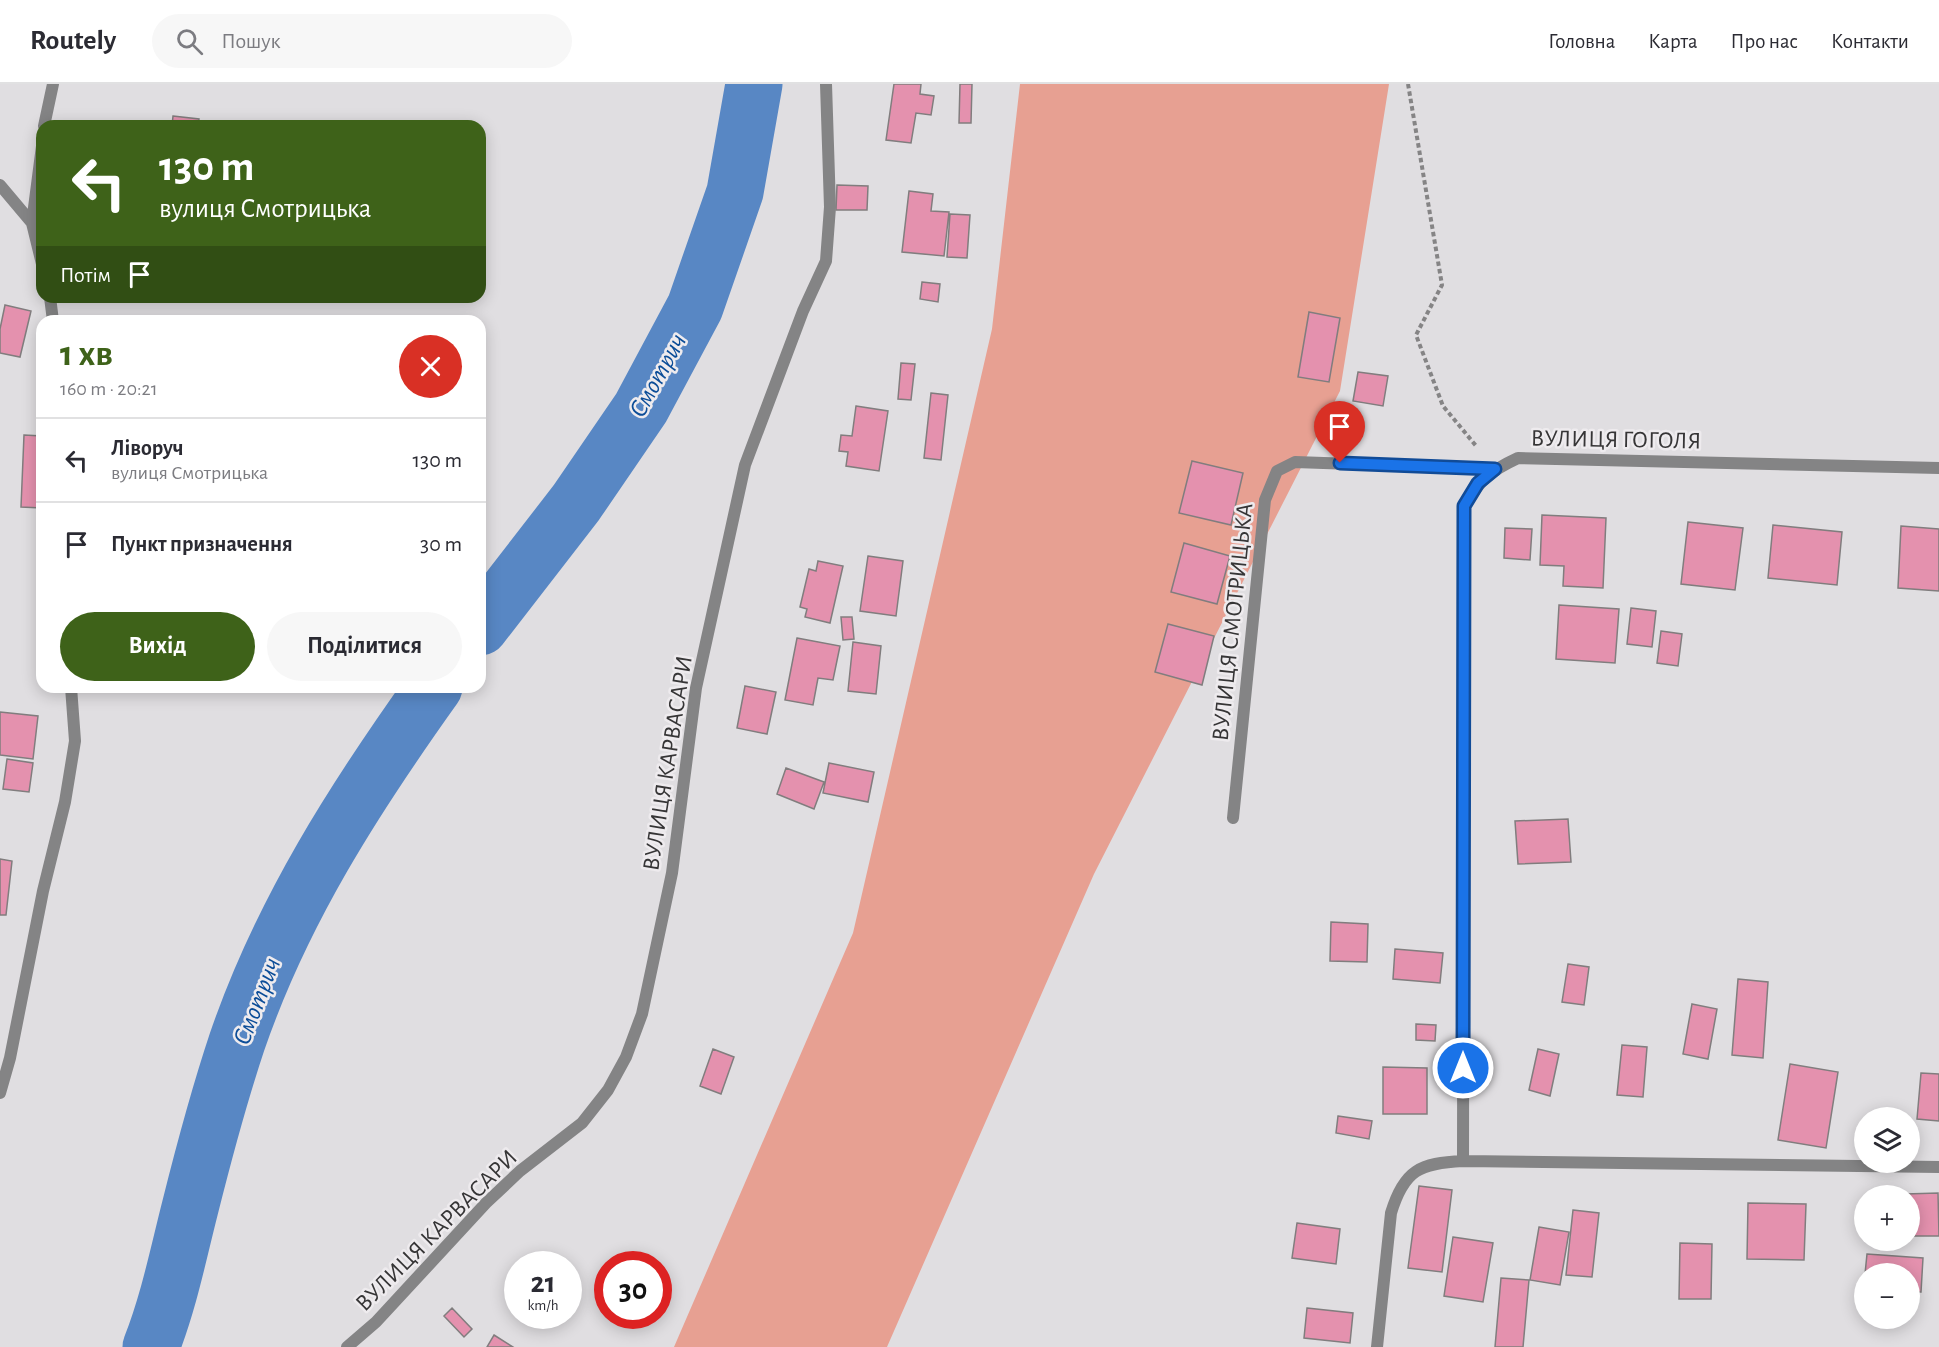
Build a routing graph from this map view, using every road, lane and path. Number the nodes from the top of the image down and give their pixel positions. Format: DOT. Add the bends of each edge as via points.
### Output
graph roads {
  1 [pos="53,84"];
  2 [pos="826,84"];
  3 [pos="1408,84"];
  4 [pos="46,120"];
  5 [pos="0,185"];
  6 [pos="36,192"];
  7 [pos="32,223"];
  8 [pos="36,239"];
  9 [pos="1939,468"];
  10 [pos="1495,469"];
  11 [pos="71,693"];
  12 [pos="1233,818"];
  13 [pos="0,1093"];
  14 [pos="1463,1161"];
  15 [pos="1939,1167"];
  16 [pos="347,1347"];
  17 [pos="1377,1347"];
  1 -- 4 [label="street"];
  2 -- 16 [label="street, ВУЛИЦЯ КАРВАСАРИ" via="830,207 826,261 745,465 696,688 672,873 658,944 642,1014 626,1057 608,1090 582,1123 486,1203 376,1322"];
  3 -- 10 [label="path" via="1442,285 1416,335 1443,406"];
  5 -- 7 [label="street"];
  6 -- 7 [label="street"];
  7 -- 8 [label="street"];
  9 -- 10 [label="street, ВУЛИЦЯ ГОГОЛЯ" via="1518,458"];
  10 -- 12 [label="street, ВУЛИЦЯ СМОТРИЦЬКА" via="1295,462 1277,471 1264,500"];
  10 -- 14 [label="street, ВУЛИЦЯ ГОГОЛЯ" via="1478,483 1464,506"];
  11 -- 13 [label="street" via="75,741"];
  14 -- 15 [label="street"];
  14 -- 17 [label="street" via="1430,1164 1417,1170 1397,1194 1391,1213"];
}
